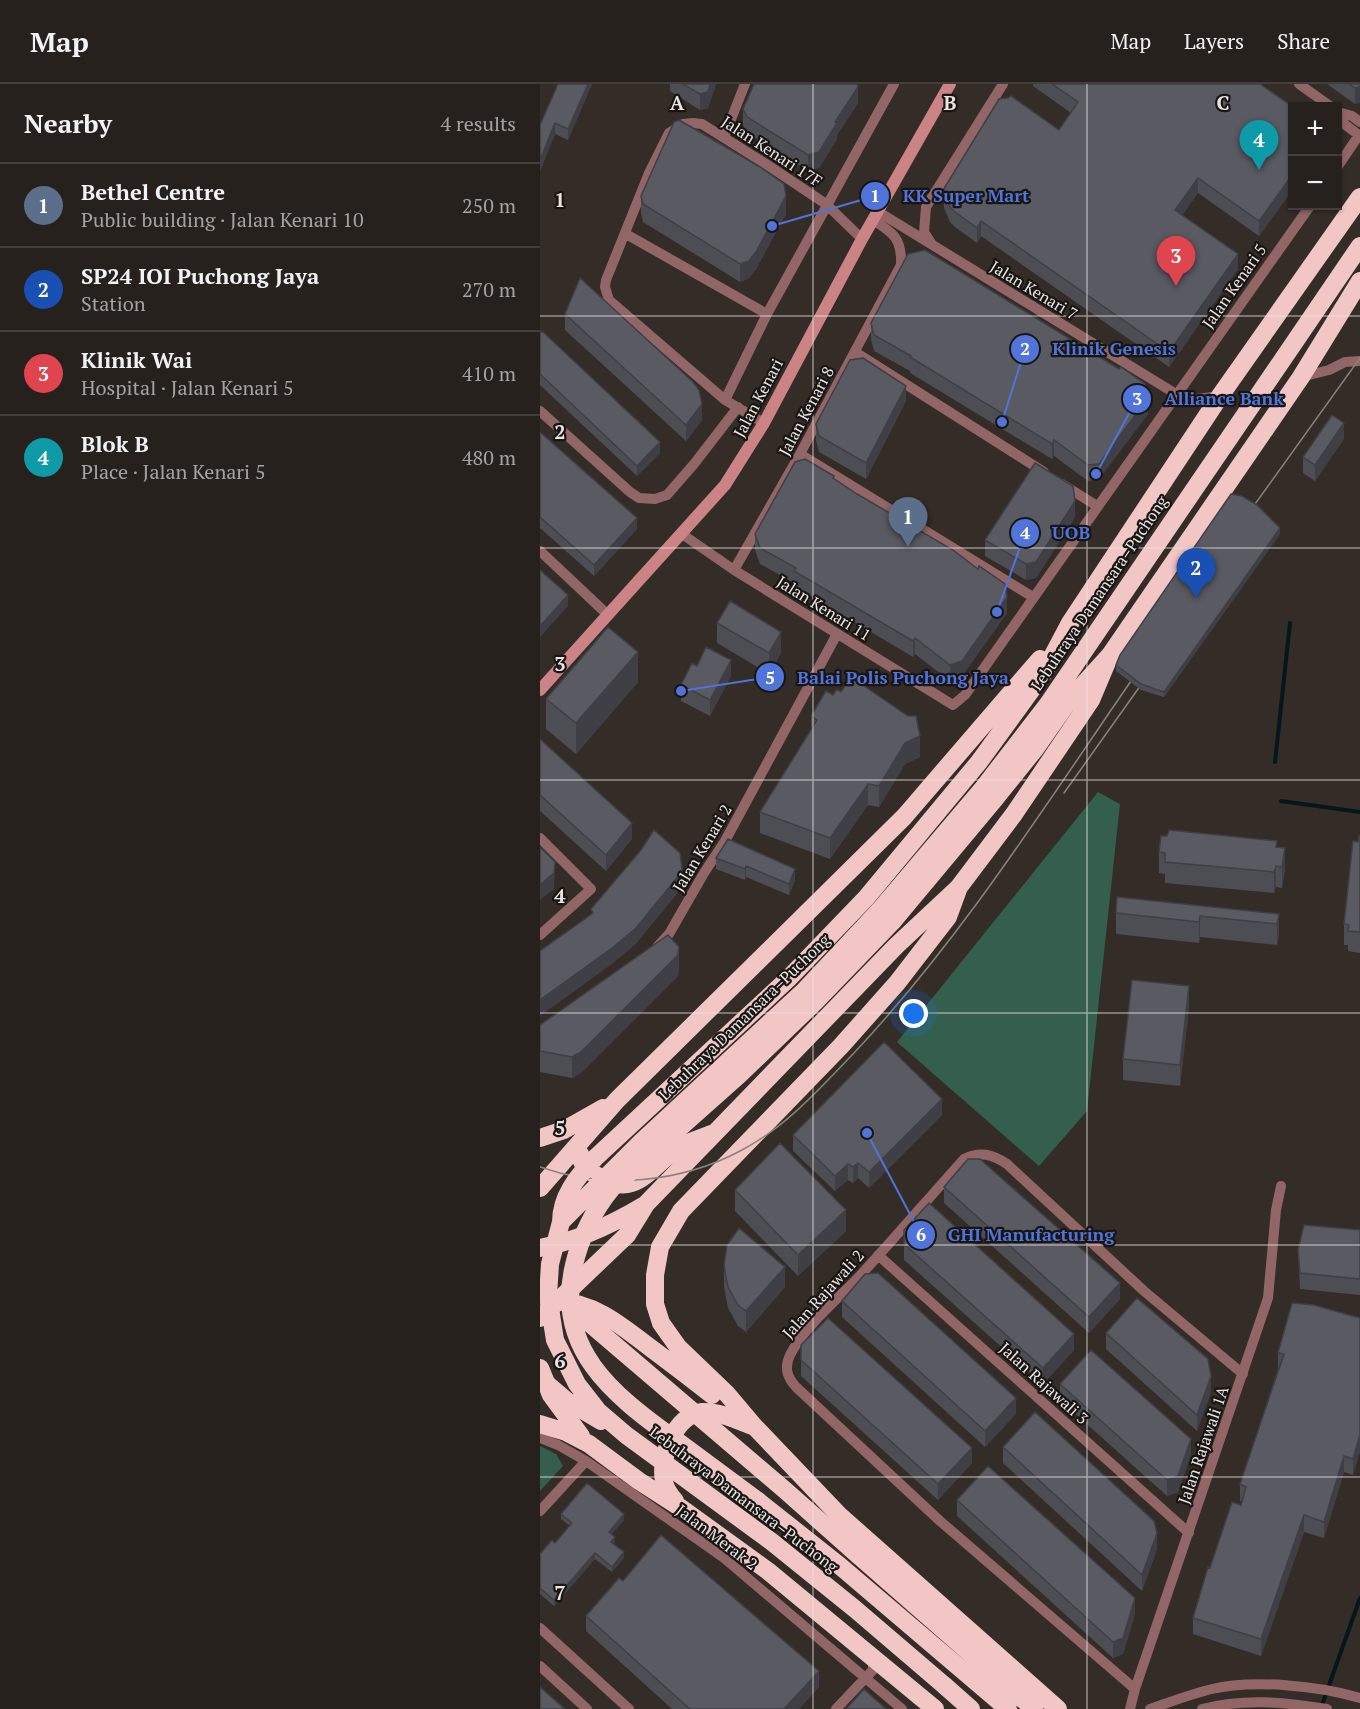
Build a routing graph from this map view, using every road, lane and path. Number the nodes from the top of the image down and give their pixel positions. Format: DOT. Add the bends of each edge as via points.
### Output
graph roads {
  1 [pos="746,84"];
  2 [pos="950,84"];
  3 [pos="1003,84"];
  4 [pos="1299,84"];
  5 [pos="891,85"];
  6 [pos="1325,102"];
  7 [pos="1342,112"];
  8 [pos="1360,122"];
  9 [pos="1342,123"];
  10 [pos="1360,136"];
  11 [pos="723,137"];
  12 [pos="1342,161"];
  13 [pos="1360,196"];
  14 [pos="826,204"];
  15 [pos="1307,210"];
  16 [pos="875,215"];
  17 [pos="626,234"];
  18 [pos="862,239"];
  19 [pos="933,246"];
  20 [pos="1360,246"];
  21 [pos="929,257"];
  22 [pos="913,259"];
  23 [pos="954,259"];
  24 [pos="901,265"];
  25 [pos="1360,282"];
  26 [pos="767,314"];
  27 [pos="855,352"];
  28 [pos="1360,361"];
  29 [pos="1301,377"];
  30 [pos="1176,394"];
  31 [pos="1220,396"];
  32 [pos="725,400"];
  33 [pos="738,407"];
  34 [pos="540,411"];
  35 [pos="764,423"];
  36 [pos="800,454"];
  37 [pos="1097,506"];
  38 [pos="682,534"];
  39 [pos="540,551"];
  40 [pos="734,570"];
  41 [pos="1033,597"];
  42 [pos="608,615"];
  43 [pos="1104,619"];
  44 [pos="1070,623"];
  45 [pos="837,634"];
  46 [pos="1110,656"];
  47 [pos="540,690"];
  48 [pos="952,705"];
  49 [pos="979,762"];
  50 [pos="540,838"];
  51 [pos="959,887"];
  52 [pos="886,916"];
  53 [pos="540,935"];
  54 [pos="649,955"];
  55 [pos="616,1100"];
  56 [pos="718,1131"];
  57 [pos="540,1138"];
  58 [pos="581,1140"];
  59 [pos="1281,1186"];
  60 [pos="541,1188"];
  61 [pos="646,1204"];
  62 [pos="561,1222"];
  63 [pos="540,1248"];
  64 [pos="878,1255"];
  65 [pos="540,1282"];
  66 [pos="549,1300"];
  67 [pos="540,1318"];
  68 [pos="540,1368"];
  69 [pos="1243,1374"];
  70 [pos="540,1378"];
  71 [pos="540,1424"];
  72 [pos="754,1426"];
  73 [pos="626,1435"];
  74 [pos="540,1438"];
  75 [pos="588,1452"];
  76 [pos="681,1508"];
  77 [pos="540,1511"];
  78 [pos="1189,1533"];
  79 [pos="540,1628"];
  80 [pos="869,1655"];
  81 [pos="540,1666"];
  82 [pos="865,1677"];
  83 [pos="1135,1689"];
  84 [pos="1360,1698"];
  85 [pos="587,1709"];
  86 [pos="629,1709"];
  87 [pos="836,1709"];
  88 [pos="902,1709"];
  89 [pos="935,1709"];
  90 [pos="971,1709"];
  91 [pos="1008,1709"];
  92 [pos="1034,1709"];
  93 [pos="1058,1709"];
  94 [pos="1130,1709"];
  95 [pos="1150,1709"];
  96 [pos="1202,1709"];
  97 [pos="1327,1709"];
  1 -- 11 [label="street"];
  2 -- 16 [label="street, Jalan Kenari"];
  3 -- 19 [label="street" via="926,207 924,232"];
  4 -- 6 [label="street"];
  5 -- 14 [label="street"];
  7 -- 8 [label="street"];
  9 -- 10 [label="street"];
  10 -- 12 [label="street"];
  11 -- 14 [label="street, Jalan Kenari 17F"];
  11 -- 17 [label="street, Jalan Kenari 17F" via="693,123 669,133"];
  13 -- 31 [label="highway"];
  14 -- 18 [label="street, Jalan Kenari 17F"];
  14 -- 26 [label="street"];
  15 -- 30 [label="street, Jalan Kenari 5"];
  16 -- 18 [label="street, Jalan Kenari"];
  16 -- 19 [label="street, Jalan Kenari 7"];
  16 -- 24 [label="street" via="900,245"];
  17 -- 26 [label="street"];
  17 -- 32 [label="street, Jalan Kenari 17F" via="606,280 609,300"];
  18 -- 35 [label="street, Jalan Kenari"];
  19 -- 23 [label="street, Jalan Kenari 7"];
  20 -- 43 [label="highway, Lebuhraya Damansara–Puchong"];
  21 -- 23 [label="street"];
  22 -- 24 [label="street"];
  23 -- 30 [label="street, Jalan Kenari 7"];
  24 -- 27 [label="street, Jalan Kenari 8"];
  25 -- 29 [label="highway, Lebuhraya Damansara–Puchong"];
  26 -- 32 [label="street"];
  27 -- 36 [label="street, Jalan Kenari 8"];
  27 -- 37 [label="street"];
  28 -- 29 [label="street" via="1344,362"];
  29 -- 46 [label="highway, Lebuhraya Damansara–Puchong"];
  30 -- 31 [label="street" via="1189,400"];
  30 -- 37 [label="street, Jalan Kenari 5"];
  31 -- 44 [label="highway"];
  32 -- 33 [label="street, Jalan Kenari 17F"];
  33 -- 34 [label="street" via="667,495 655,499 639,498 630,492"];
  33 -- 35 [label="street, Jalan Kenari 17F"];
  35 -- 38 [label="street, Jalan Kenari" via="725,485"];
  36 -- 40 [label="street, Jalan Kenari 8"];
  36 -- 41 [label="street"];
  37 -- 41 [label="street, Jalan Kenari 5"];
  38 -- 40 [label="street, Jalan Kenari 11"];
  38 -- 42 [label="street, Jalan Kenari"];
  39 -- 42 [label="street"];
  40 -- 45 [label="street, Jalan Kenari 11"];
  41 -- 48 [label="street, Jalan Kenari 5" via="965,695"];
  42 -- 47 [label="street, Jalan Kenari"];
  43 -- 49 [label="highway" via="1008,736"];
  43 -- 52 [label="highway, Lebuhraya Damansara–Puchong" via="1034,722"];
  44 -- 49 [label="highway" via="1043,674"];
  44 -- 55 [label="highway" via="904,817"];
  45 -- 48 [label="street, Jalan Kenari 11"];
  45 -- 54 [label="street, Jalan Kenari 2" via="725,841 669,934"];
  46 -- 51 [label="highway" via="1091,700"];
  46 -- 52 [label="highway, Lebuhraya Damansara–Puchong" via="1070,699 994,800"];
  49 -- 62 [label="highway, bridge" via="866,898 789,980 583,1171 567,1194"];
  50 -- 53 [label="street" via="591,889"];
  51 -- 56 [label="highway" via="896,946"];
  51 -- 72 [label="highway" via="948,917 897,983 681,1211 660,1247 655,1304 661,1323 678,1347"];
  52 -- 62 [label="highway, Lebuhraya Damansara–Puchong, bridge" via="641,1142"];
  52 -- 91 [label="highway, Lebuhraya Damansara–Puchong, bridge" via="814,1003 601,1201 583,1231 573,1266 570,1311 584,1353 611,1388 643,1417 849,1573"];
  55 -- 57 [label="highway" via="564,1130"];
  55 -- 58 [label="highway"];
  56 -- 58 [label="highway" via="678,1148 642,1179 621,1185 602,1179 584,1165 579,1151"];
  56 -- 61 [label="highway"];
  58 -- 60 [label="highway"];
  59 -- 69 [label="street, Jalan Rajawali 1A" via="1268,1298"];
  61 -- 63 [label="highway" via="583,1237"];
  61 -- 66 [label="highway" via="627,1235"];
  62 -- 73 [label="highway, Lebuhraya Damansara–Puchong, bridge" via="552,1248 549,1275 555,1340 577,1384 598,1411"];
  64 -- 69 [label="street, Jalan Rajawali 2" via="964,1159 974,1154 996,1157"];
  64 -- 78 [label="street, Jalan Rajawali 3"];
  64 -- 83 [label="street, Jalan Rajawali 2" via="797,1343 787,1364 788,1378 940,1521"];
  65 -- 92 [label="highway, bridge"];
  66 -- 67 [label="highway"];
  66 -- 72 [label="highway" via="572,1302 609,1317"];
  68 -- 75 [label="highway" via="555,1403"];
  69 -- 78 [label="street, Jalan Rajawali 1A"];
  70 -- 73 [label="highway, bridge" via="567,1401"];
  71 -- 75 [label="highway" via="566,1431"];
  72 -- 76 [label="highway" via="701,1412 682,1424 669,1444 663,1465 664,1483"];
  72 -- 93 [label="highway" via="840,1515"];
  73 -- 90 [label="highway, Lebuhraya Damansara–Puchong, bridge" via="772,1542"];
  74 -- 75 [label="street, Jalan Merak 2"];
  75 -- 76 [label="highway"];
  75 -- 77 [label="street"];
  75 -- 82 [label="street, Jalan Merak 2" via="676,1525 724,1558"];
  76 -- 80 [label="highway" via="768,1571"];
  78 -- 83 [label="street, Jalan Rajawali 1A"];
  79 -- 86 [label="street"];
  80 -- 82 [label="street" via="873,1670"];
  80 -- 89 [label="highway"];
  81 -- 85 [label="street"];
  82 -- 87 [label="street"];
  82 -- 88 [label="street, Jalan Merak 2"];
  83 -- 94 [label="street, Jalan Rajawali 1A"];
  84 -- 95 [label="street" via="1307,1688 1252,1685 1214,1688"];
  96 -- 97 [label="street" via="1275,1701"];
}
